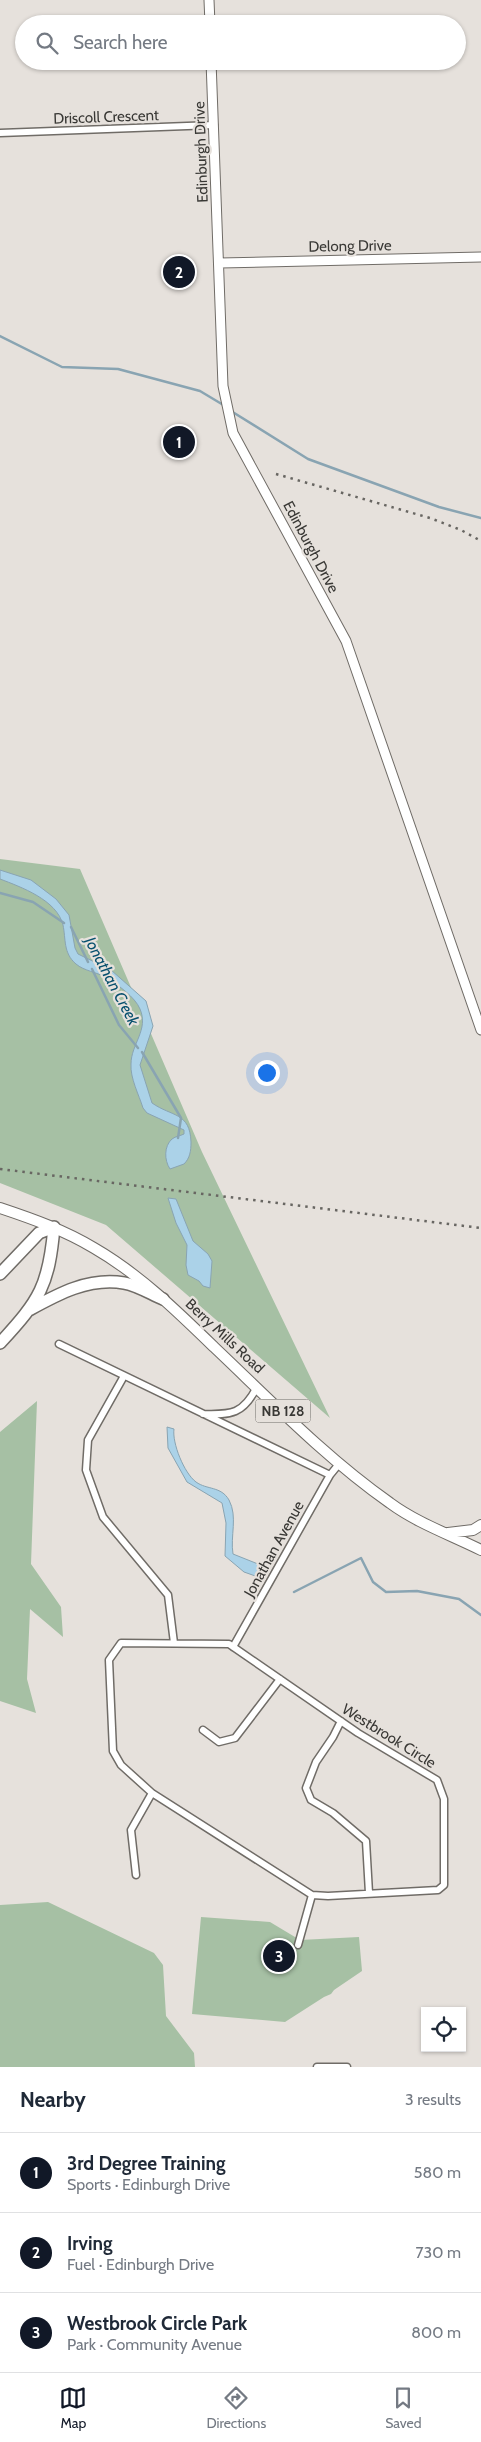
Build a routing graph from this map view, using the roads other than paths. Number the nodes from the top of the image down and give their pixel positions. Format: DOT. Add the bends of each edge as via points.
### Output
graph roads {
  1 [pos="209,0"];
  2 [pos="210,15"];
  3 [pos="211,70"];
  4 [pos="214,124"];
  5 [pos="0,133"];
  6 [pos="481,257"];
  7 [pos="220,263"];
  8 [pos="481,1030"];
  9 [pos="0,1208"];
  10 [pos="54,1227"];
  11 [pos="0,1274"];
  12 [pos="163,1299"];
  13 [pos="28,1311"];
  14 [pos="0,1342"];
  15 [pos="59,1344"];
  16 [pos="124,1376"];
  17 [pos="257,1387"];
  18 [pos="202,1414"];
  19 [pos="339,1464"];
  20 [pos="330,1475"];
  21 [pos="481,1525"];
  22 [pos="444,1532"];
  23 [pos="481,1550"];
  24 [pos="174,1643"];
  25 [pos="233,1647"];
  26 [pos="280,1679"];
  27 [pos="341,1721"];
  28 [pos="203,1730"];
  29 [pos="152,1793"];
  30 [pos="136,1875"];
  31 [pos="369,1892"];
  32 [pos="312,1895"];
  33 [pos="298,1945"];
  34 [pos="317,2067"];
  35 [pos="347,2067"];
  1 -- 2 [label="street"];
  3 -- 4 [label="street, Edinburgh Drive"];
  4 -- 5 [label="street, Driscoll Crescent"];
  4 -- 7 [label="street, Edinburgh Drive"];
  6 -- 7 [label="street, Delong Drive"];
  7 -- 8 [label="street, Edinburgh Drive" via="224,386 233,433 346,641"];
  9 -- 10 [label="main road, Berry Mills Road / NB 128"];
  10 -- 11 [label="highway" via="39,1232"];
  10 -- 12 [label="main road, Berry Mills Road / NB 128" via="95,1248"];
  10 -- 13 [label="highway" via="48,1275"];
  12 -- 13 [label="highway" via="125,1283 101,1283 74,1287"];
  12 -- 17 [label="main road, Berry Mills Road / NB 128"];
  13 -- 14 [label="highway"];
  15 -- 16 [label="street"];
  16 -- 18 [label="street"];
  16 -- 24 [label="street" via="88,1440 86,1470 103,1517 168,1595"];
  17 -- 18 [label="street" via="248,1404 236,1412"];
  17 -- 19 [label="main road, Berry Mills Road / NB 128"];
  18 -- 20 [label="street"];
  19 -- 20 [label="street, Jonathan Avenue"];
  19 -- 22 [label="main road, Berry Mills Road / NB 128" via="390,1503"];
  20 -- 25 [label="street, Jonathan Avenue"];
  21 -- 22 [label="main road" via="456,1533"];
  22 -- 23 [label="main road, NB 128"];
  24 -- 25 [label="street, Westbrook Circle" via="229,1644"];
  24 -- 29 [label="street, Westbrook Circle" via="121,1643 109,1660 113,1751 121,1765"];
  25 -- 26 [label="street, Westbrook Circle"];
  26 -- 27 [label="street, Westbrook Circle"];
  26 -- 28 [label="street" via="235,1738 219,1742"];
  27 -- 31 [label="street" via="316,1762 306,1788 311,1800 333,1812 366,1841"];
  27 -- 31 [label="street, Westbrook Circle" via="437,1780 444,1799 444,1885 438,1890"];
  29 -- 30 [label="street" via="131,1830"];
  29 -- 32 [label="street, Westbrook Circle"];
  31 -- 32 [label="street, Westbrook Circle"];
  32 -- 33 [label="street"];
  34 -- 35 [label="street"];
}
